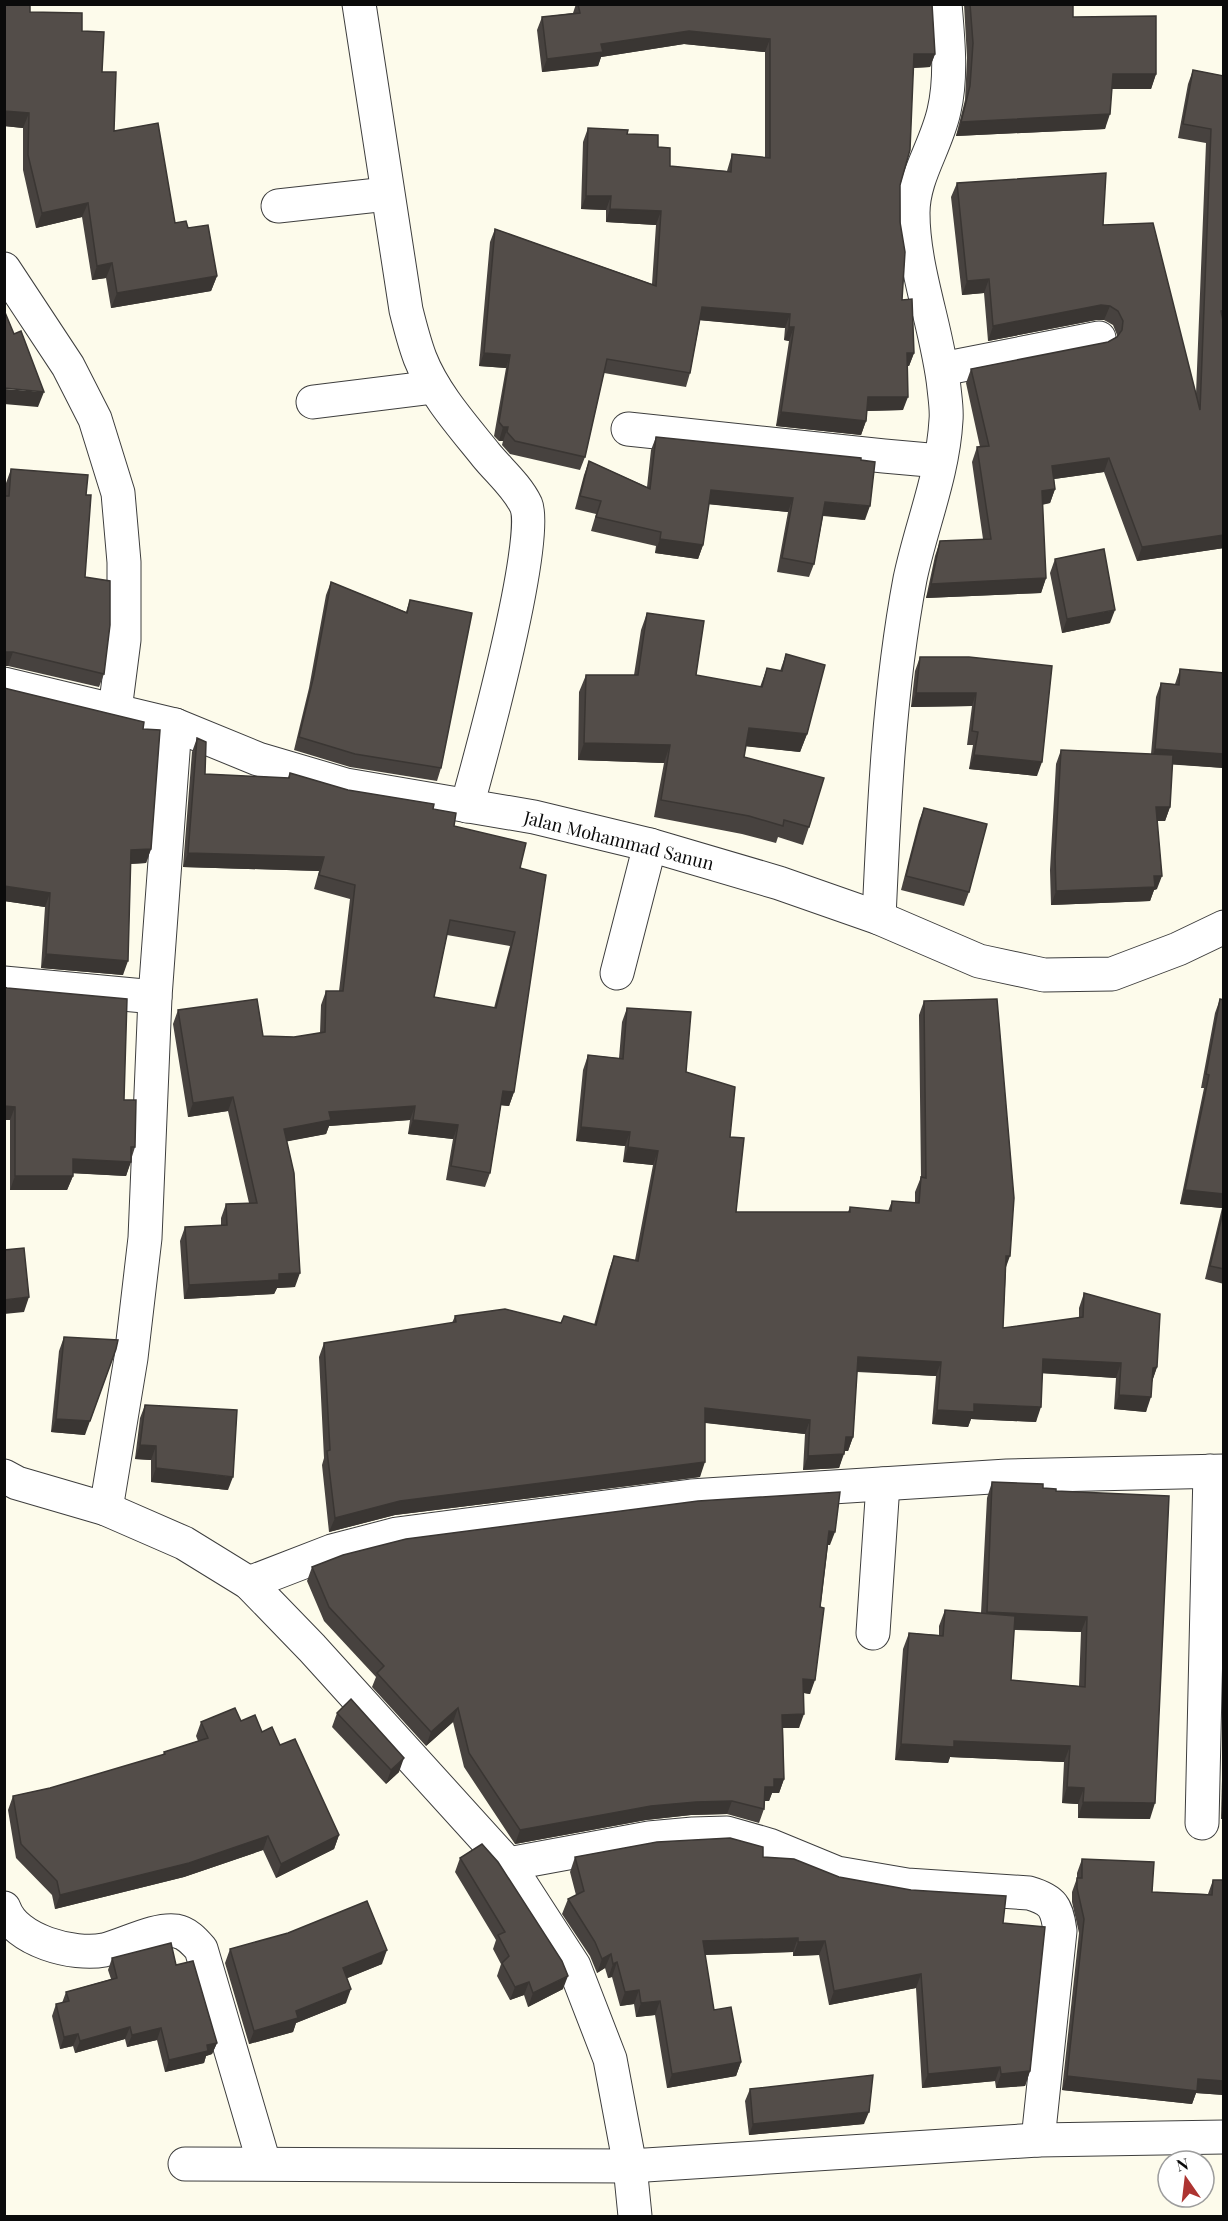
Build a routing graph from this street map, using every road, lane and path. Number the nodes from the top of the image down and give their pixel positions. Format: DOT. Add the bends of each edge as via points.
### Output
graph roads {
  1 [pos="359,4"];
  2 [pos="945,4"];
  3 [pos="387,194"];
  4 [pos="278,206"];
  5 [pos="4,269"];
  6 [pos="1099,338"];
  7 [pos="942,369"];
  8 [pos="434,387"];
  9 [pos="313,402"];
  10 [pos="628,429"];
  11 [pos="940,460"];
  12 [pos="4,684"];
  13 [pos="115,710"];
  14 [pos="175,725"];
  15 [pos="467,806"];
  16 [pos="650,845"];
  17 [pos="879,918"];
  18 [pos="1224,927"];
  19 [pos="617,973"];
  20 [pos="4,983"];
  21 [pos="155,997"];
  22 [pos="1217,1471"];
  23 [pos="4,1476"];
  24 [pos="883,1484"];
  25 [pos="106,1509"];
  26 [pos="249,1582"];
  27 [pos="873,1633"];
  28 [pos="1202,1823"];
  29 [pos="508,1864"];
  30 [pos="4,1908"];
  31 [pos="1224,2137"];
  32 [pos="1038,2140"];
  33 [pos="264,2163"];
  34 [pos="185,2164"];
  35 [pos="630,2166"];
  36 [pos="636,2217"];
  1 -- 3 [label="street"];
  2 -- 7 [label="street" via="948,87 936,138 917,183 913,213 916,248"];
  3 -- 4 [label="street"];
  3 -- 8 [label="street" via="406,310 420,359"];
  5 -- 13 [label="street" via="68,366 95,419 118,493 124,562 124,640"];
  6 -- 7 [label="street"];
  7 -- 11 [label="street" via="947,419"];
  8 -- 9 [label="street"];
  8 -- 15 [label="street" via="516,490 529,521 514,613"];
  10 -- 11 [label="street"];
  11 -- 17 [label="street" via="910,578 894,675"];
  12 -- 13 [label="street, Jalan Mohammad Sanun"];
  13 -- 14 [label="street, Jalan Mohammad Sanun"];
  14 -- 15 [label="street, Jalan Mohammad Sanun" via="258,759 346,785"];
  14 -- 21 [label="street"];
  15 -- 16 [label="street, Jalan Mohammad Sanun" via="534,816"];
  16 -- 17 [label="street, Jalan Mohammad Sanun"];
  16 -- 19 [label="street"];
  17 -- 18 [label="street, Jalan Mohammad Sanun" via="979,961 1044,975 1112,974 1178,950"];
  20 -- 21 [label="street"];
  21 -- 25 [label="street" via="145,1238 131,1358"];
  22 -- 24 [label="street" via="1006,1476"];
  22 -- 28 [label="street"];
  23 -- 25 [label="street"];
  24 -- 26 [label="street" via="691,1496 397,1534 332,1551"];
  24 -- 27 [label="street"];
  25 -- 26 [label="street" via="184,1543"];
  26 -- 29 [label="street"];
  29 -- 32 [label="street" via="649,1838 727,1833 769,1845 837,1874 907,1885 1042,1897 1052,1903 1060,1931"];
  29 -- 35 [label="street" via="574,1966 610,2059"];
  30 -- 33 [label="street" via="7,1916 30,1937 62,1948 102,1950 175,1931 191,1937 201,1949"];
  31 -- 32 [label="street"];
  32 -- 35 [label="street"];
  33 -- 34 [label="street"];
  33 -- 35 [label="street"];
  35 -- 36 [label="street"];
}
